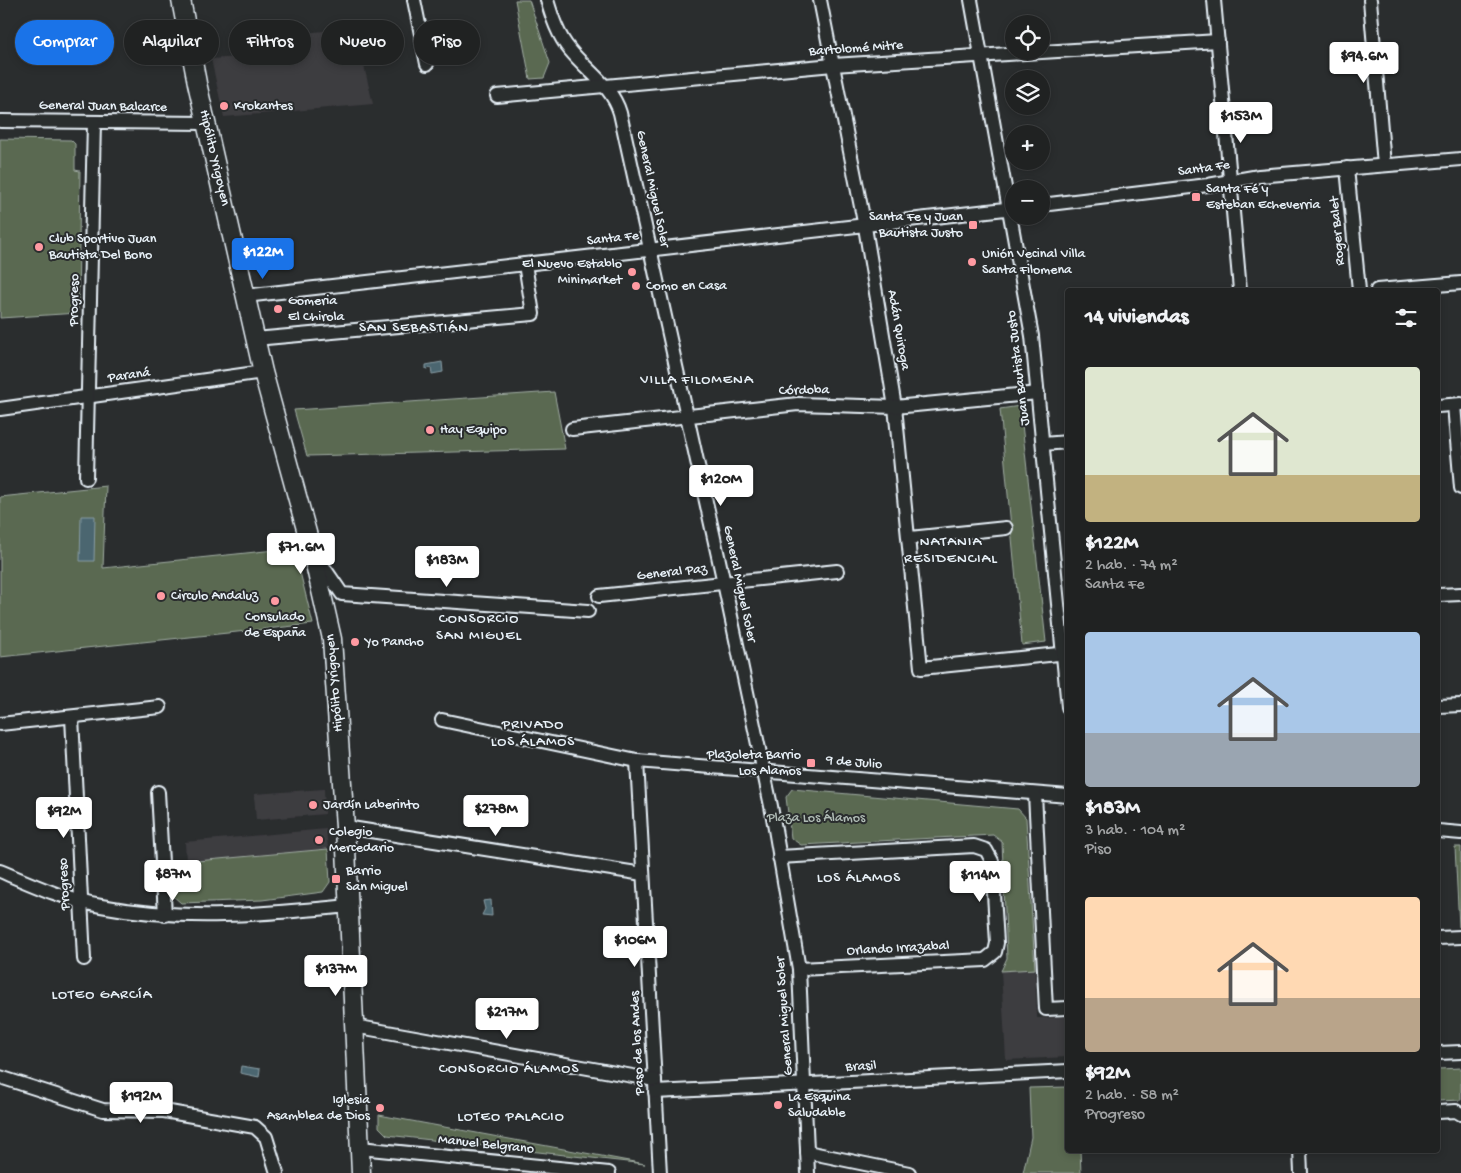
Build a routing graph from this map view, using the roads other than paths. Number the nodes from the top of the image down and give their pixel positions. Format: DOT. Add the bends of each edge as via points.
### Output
graph roads {
  1 [pos="181,0"];
  2 [pos="414,0"];
  3 [pos="547,0"];
  4 [pos="820,0"];
  5 [pos="971,0"];
  6 [pos="1214,0"];
  7 [pos="1370,0"];
  8 [pos="418,20"];
  9 [pos="1218,41"];
  10 [pos="981,56"];
  11 [pos="833,65"];
  12 [pos="605,86"];
  13 [pos="497,96"];
  14 [pos="0,121"];
  15 [pos="94,122"];
  16 [pos="206,123"];
  17 [pos="1461,159"];
  18 [pos="1384,166"];
  19 [pos="1347,168"];
  20 [pos="1005,180"];
  21 [pos="1230,181"];
  22 [pos="1050,204"];
  23 [pos="1005,210"];
  24 [pos="1014,225"];
  25 [pos="865,227"];
  26 [pos="650,250"];
  27 [pos="525,264"];
  28 [pos="1461,283"];
  29 [pos="1240,288"];
  30 [pos="1359,288"];
  31 [pos="1401,288"];
  32 [pos="245,296"];
  33 [pos="255,339"];
  34 [pos="263,372"];
  35 [pos="1038,393"];
  36 [pos="88,397"];
  37 [pos="1458,405"];
  38 [pos="1440,406"];
  39 [pos="896,407"];
  40 [pos="0,409"];
  41 [pos="687,416"];
  42 [pos="572,429"];
  43 [pos="1065,442"];
  44 [pos="1043,444"];
  45 [pos="86,478"];
  46 [pos="1461,488"];
  47 [pos="1006,528"];
  48 [pos="910,538"];
  49 [pos="312,552"];
  50 [pos="837,571"];
  51 [pos="724,583"];
  52 [pos="1440,594"];
  53 [pos="1461,594"];
  54 [pos="600,596"];
  55 [pos="588,611"];
  56 [pos="1065,654"];
  57 [pos="1461,705"];
  58 [pos="1440,706"];
  59 [pos="160,707"];
  60 [pos="72,716"];
  61 [pos="442,720"];
  62 [pos="0,724"];
  63 [pos="637,761"];
  64 [pos="764,770"];
  65 [pos="158,792"];
  66 [pos="1036,794"];
  67 [pos="1065,796"];
  68 [pos="345,827"];
  69 [pos="1440,831"];
  70 [pos="1461,833"];
  71 [pos="780,857"];
  72 [pos="0,871"];
  73 [pos="643,874"];
  74 [pos="81,902"];
  75 [pos="348,906"];
  76 [pos="165,916"];
  77 [pos="1461,937"];
  78 [pos="1440,938"];
  79 [pos="84,959"];
  80 [pos="799,969"];
  81 [pos="1065,1008"];
  82 [pos="354,1026"];
  83 [pos="1461,1052"];
  84 [pos="1440,1053"];
  85 [pos="1065,1072"];
  86 [pos="0,1077"];
  87 [pos="804,1085"];
  88 [pos="655,1086"];
  89 [pos="1440,1112"];
  90 [pos="1461,1114"];
  91 [pos="360,1148"];
  92 [pos="808,1152"];
  93 [pos="1300,1153"];
  94 [pos="277,1173"];
  95 [pos="361,1173"];
  96 [pos="609,1173"];
  97 [pos="660,1173"];
  98 [pos="808,1173"];
  99 [pos="909,1173"];
  100 [pos="1301,1173"];
  1 -- 16 [label="main road, Hipólito Yrigoyen"];
  2 -- 8 [label="street"];
  3 -- 12 [label="street, General Miguel Soler" via="568,48"];
  4 -- 11 [label="street, Adán Quiroga"];
  5 -- 10 [label="street, Juan Bautista Justo"];
  6 -- 9 [label="street"];
  7 -- 18 [label="street"];
  9 -- 10 [label="street, Bartolomé Mitre"];
  9 -- 21 [label="street"];
  10 -- 11 [label="street, Bartolomé Mitre"];
  10 -- 20 [label="street, Juan Bautista Justo"];
  11 -- 12 [label="street, Bartolomé Mitre"];
  11 -- 25 [label="street, Adán Quiroga"];
  12 -- 13 [label="street, Bartolomé Mitre"];
  12 -- 26 [label="street, General Miguel Soler" via="614,96 620,113"];
  14 -- 15 [label="street, General Juan Balcarce"];
  15 -- 16 [label="street, General Juan Balcarce"];
  15 -- 36 [label="street, Progreso"];
  16 -- 32 [label="main road, Hipólito Yrigoyen"];
  17 -- 18 [label="street, Santa Fe"];
  18 -- 19 [label="street, Santa Fe"];
  19 -- 21 [label="street, Santa Fe"];
  19 -- 30 [label="street, Roger Balet"];
  21 -- 22 [label="street, Santa Fe"];
  21 -- 29 [label="street"];
  23 -- 25 [label="street, Santa Fe"];
  24 -- 35 [label="street, Juan Bautista Justo"];
  25 -- 26 [label="street, Santa Fe"];
  25 -- 39 [label="street, Adán Quiroga"];
  26 -- 27 [label="street, Santa Fe"];
  26 -- 41 [label="street, General Miguel Soler"];
  27 -- 32 [label="street, Santa Fe"];
  27 -- 33 [label="street" via="533,314"];
  28 -- 31 [label="street"];
  32 -- 33 [label="main road, Hipólito Yrigoyen"];
  33 -- 34 [label="main road, Hipólito Yrigoyen"];
  34 -- 36 [label="street, Paraná"];
  34 -- 49 [label="main road, Hipólito Yrigoyen"];
  35 -- 39 [label="street, Córdoba"];
  35 -- 44 [label="street, Juan Bautista Justo"];
  36 -- 40 [label="street, Paraná"];
  36 -- 45 [label="street, Progreso"];
  37 -- 38 [label="street"];
  37 -- 46 [label="street"];
  39 -- 41 [label="street, Córdoba" via="798,404"];
  39 -- 48 [label="street, Adán Quiroga"];
  41 -- 42 [label="street, Córdoba"];
  41 -- 51 [label="street, General Miguel Soler"];
  43 -- 44 [label="street"];
  44 -- 56 [label="street, Juan Bautista Justo"];
  47 -- 48 [label="street"];
  48 -- 56 [label="street, Adán Quiroga" via="921,668"];
  49 -- 55 [label="street" via="342,594"];
  49 -- 68 [label="main road, Hipólito Yrigoyen" via="335,655"];
  50 -- 51 [label="street, General Paz"];
  51 -- 54 [label="street, General Paz"];
  51 -- 64 [label="street, General Miguel Soler"];
  52 -- 53 [label="street"];
  57 -- 58 [label="street"];
  59 -- 60 [label="street"];
  60 -- 62 [label="street"];
  60 -- 74 [label="street, Progreso"];
  61 -- 63 [label="street, 9 de Julio"];
  63 -- 64 [label="street, 9 de Julio"];
  63 -- 73 [label="street, Paso de los Andes"];
  64 -- 66 [label="street, 9 de Julio"];
  64 -- 71 [label="street, General Miguel Soler"];
  65 -- 76 [label="street"];
  66 -- 67 [label="street, 9 de Julio"];
  66 -- 81 [label="street" via="1046,1009"];
  68 -- 73 [label="street"];
  68 -- 75 [label="main road, Hipólito Yrigoyen"];
  69 -- 70 [label="street"];
  71 -- 80 [label="street, General Miguel Soler"];
  71 -- 80 [label="street, Orlando Irrazabal" via="974,846 986,850 992,862 997,943 995,952 985,960"];
  72 -- 74 [label="street"];
  73 -- 88 [label="street, Paso de los Andes"];
  74 -- 76 [label="street"];
  74 -- 79 [label="street, Progreso"];
  75 -- 76 [label="street" via="236,916"];
  75 -- 82 [label="main road, Hipólito Yrigoyen"];
  77 -- 78 [label="street"];
  80 -- 87 [label="street, General Miguel Soler"];
  82 -- 88 [label="street, Brasil"];
  82 -- 91 [label="main road, Hipólito Yrigoyen"];
  83 -- 84 [label="street"];
  85 -- 87 [label="street, Brasil"];
  86 -- 94 [label="street" via="102,1110 164,1111 255,1127 266,1137"];
  87 -- 88 [label="street, Brasil"];
  87 -- 92 [label="street, General Miguel Soler"];
  88 -- 97 [label="street, Paso de los Andes"];
  89 -- 90 [label="street"];
  91 -- 95 [label="main road, Hipólito Yrigoyen"];
  91 -- 96 [label="street, Manuel Belgrano"];
  92 -- 98 [label="street, General Miguel Soler"];
  92 -- 99 [label="street"];
  93 -- 100 [label="street"];
}
